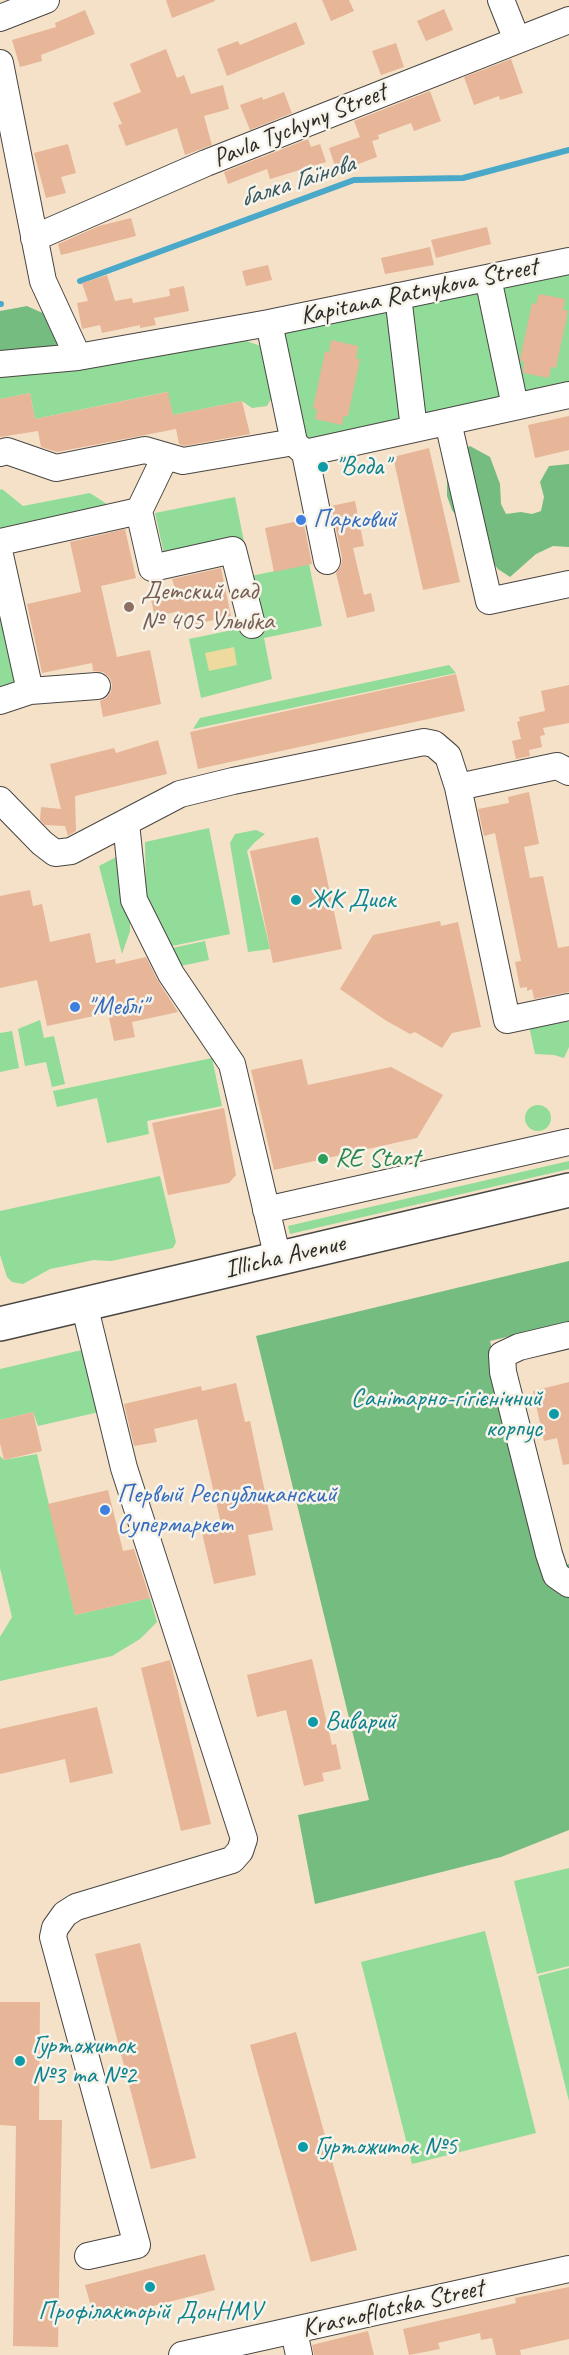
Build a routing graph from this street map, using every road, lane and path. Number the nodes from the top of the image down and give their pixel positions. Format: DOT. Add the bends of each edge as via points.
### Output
graph roads {
  1 [pos="46,0"];
  2 [pos="501,0"];
  3 [pos="0,18"];
  4 [pos="569,20"];
  5 [pos="517,40"];
  6 [pos="0,63"];
  7 [pos="34,238"];
  8 [pos="569,261"];
  9 [pos="488,278"];
  10 [pos="398,296"];
  11 [pos="269,323"];
  12 [pos="78,357"];
  13 [pos="0,364"];
  14 [pos="569,395"];
  15 [pos="515,406"];
  16 [pos="448,422"];
  17 [pos="414,429"];
  18 [pos="300,448"];
  19 [pos="0,453"];
  20 [pos="165,457"];
  21 [pos="139,512"];
  22 [pos="0,542"];
  23 [pos="0,555"];
  24 [pos="327,561"];
  25 [pos="569,584"];
  26 [pos="252,625"];
  27 [pos="97,687"];
  28 [pos="30,691"];
  29 [pos="2,701"];
  30 [pos="569,772"];
  31 [pos="458,787"];
  32 [pos="0,800"];
  33 [pos="126,823"];
  34 [pos="569,1008"];
  35 [pos="569,1142"];
  36 [pos="569,1190"];
  37 [pos="266,1210"];
  38 [pos="278,1259"];
  39 [pos="84,1304"];
  40 [pos="0,1324"];
  41 [pos="569,1335"];
  42 [pos="569,1584"];
  43 [pos="88,2256"];
  44 [pos="569,2270"];
  45 [pos="297,2343"];
  46 [pos="182,2355"];
  1 -- 3 [label="street"];
  2 -- 5 [label="street"];
  4 -- 5 [label="street, Pavla Tychyny Street"];
  5 -- 7 [label="street, Pavla Tychyny Street" via="206,163"];
  6 -- 7 [label="street"];
  7 -- 12 [label="street" via="43,281"];
  8 -- 9 [label="street, Kapitana Ratnykova Street"];
  9 -- 10 [label="street, Kapitana Ratnykova Street"];
  9 -- 15 [label="street"];
  10 -- 11 [label="street, Kapitana Ratnykova Street"];
  10 -- 17 [label="street"];
  11 -- 12 [label="street, Kapitana Ratnykova Street"];
  11 -- 18 [label="street, Kapitana Ratnykova Street"];
  12 -- 13 [label="street, Kapitana Ratnykova Street"];
  14 -- 15 [label="street"];
  15 -- 16 [label="street"];
  16 -- 17 [label="street"];
  16 -- 25 [label="street" via="489,601"];
  17 -- 18 [label="street"];
  18 -- 20 [label="street" via="183,461"];
  18 -- 24 [label="street, Kapitana Ratnykova Street"];
  19 -- 20 [label="street" via="7,451 56,468 145,450"];
  20 -- 21 [label="street"];
  21 -- 22 [label="street"];
  21 -- 26 [label="street" via="152,568 233,550"];
  23 -- 28 [label="street"];
  27 -- 28 [label="street"];
  28 -- 29 [label="street"];
  30 -- 31 [label="street" via="557,766"];
  31 -- 33 [label="street" via="448,756 434,744 424,742 180,794"];
  31 -- 34 [label="street" via="507,1020"];
  32 -- 33 [label="street" via="55,853 70,851"];
  33 -- 37 [label="street" via="134,900 171,974 232,1064"];
  35 -- 37 [label="street"];
  36 -- 38 [label="main road, Illicha Avenue"];
  37 -- 38 [label="street"];
  38 -- 39 [label="main road, Illicha Avenue"];
  39 -- 40 [label="main road, Illicha Avenue"];
  39 -- 43 [label="street" via="124,1468 244,1839 232,1860 76,1907 55,1928 53,1937 137,2245"];
  41 -- 42 [label="street" via="502,1355 502,1372 549,1554 556,1575"];
  44 -- 45 [label="street, Krasnoflotska Street"];
  45 -- 46 [label="street, Krasnoflotska Street"];
}
